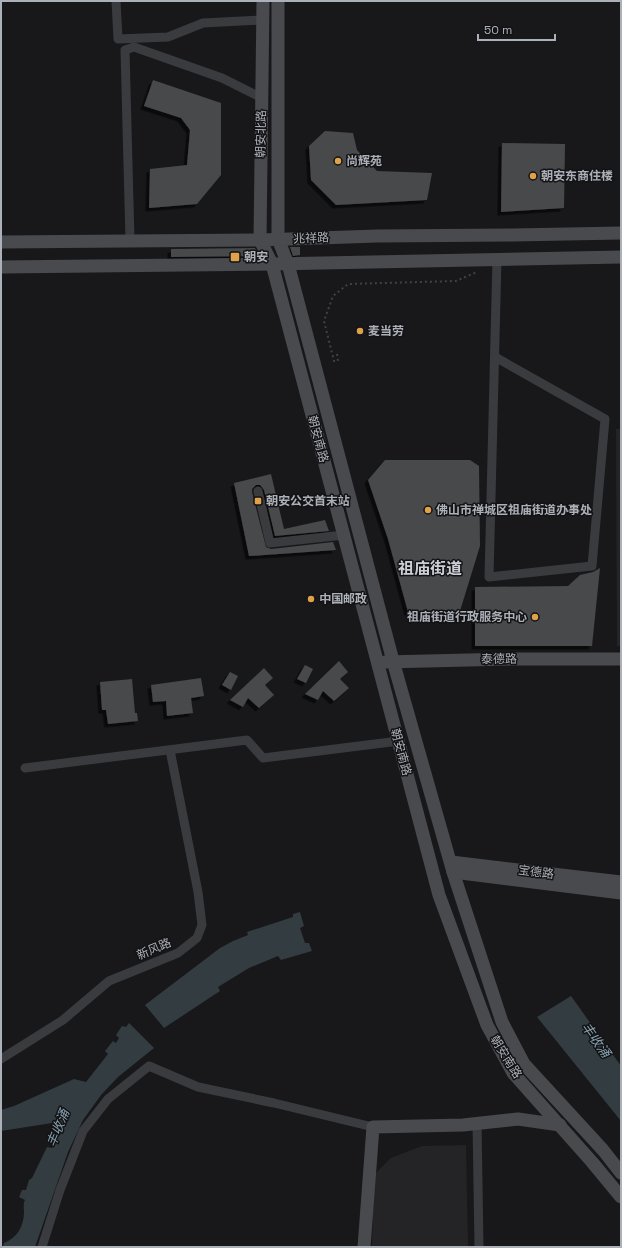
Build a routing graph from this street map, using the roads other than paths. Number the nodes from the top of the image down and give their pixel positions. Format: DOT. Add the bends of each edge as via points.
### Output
graph roads {
  1 [pos="116,1"];
  2 [pos="263,1"];
  3 [pos="278,1"];
  4 [pos="263,20"];
  5 [pos="262,98"];
  6 [pos="621,233"];
  7 [pos="278,239"];
  8 [pos="260,240"];
  9 [pos="130,241"];
  10 [pos="1,242"];
  11 [pos="621,257"];
  12 [pos="497,259"];
  13 [pos="272,264"];
  14 [pos="288,264"];
  15 [pos="1,267"];
  16 [pos="495,357"];
  17 [pos="258,491"];
  18 [pos="344,535"];
  19 [pos="621,658"];
  20 [pos="393,661"];
  21 [pos="377,662"];
  22 [pos="398,741"];
  23 [pos="170,750"];
  24 [pos="25,768"];
  25 [pos="452,867"];
  26 [pos="621,882"];
  27 [pos="621,893"];
  28 [pos="1,1059"];
  29 [pos="477,1124"];
  30 [pos="560,1125"];
  31 [pos="373,1127"];
  32 [pos="621,1173"];
  33 [pos="621,1197"];
  34 [pos="42,1247"];
  35 [pos="364,1247"];
  36 [pos="479,1247"];
  1 -- 4 [label="street" via="118,39 168,37 203,23"];
  2 -- 4 [label="main road, 朝安北路"];
  3 -- 7 [label="main road, 朝安北路"];
  4 -- 5 [label="main road, 朝安北路"];
  5 -- 8 [label="main road, 朝安北路"];
  5 -- 9 [label="street" via="222,78 134,47 125,50"];
  6 -- 7 [label="main road, 兆祥路"];
  7 -- 8 [label="main road, 兆祥路"];
  7 -- 14 [label="main road, 朝安北路"];
  8 -- 9 [label="main road, 兆祥路"];
  8 -- 13 [label="main road, 朝安北路"];
  9 -- 10 [label="main road, 兆祥路"];
  11 -- 12 [label="main road, 兆祥路"];
  12 -- 14 [label="main road, 兆祥路"];
  12 -- 16 [label="street"];
  13 -- 14 [label="main road, 兆祥路"];
  13 -- 15 [label="main road, 兆祥路"];
  13 -- 18 [label="main road, 朝安南路"];
  14 -- 20 [label="main road, 朝安南路"];
  16 -- 16 [label="street" via="489,577 592,566 606,419"];
  17 -- 18 [label="street" via="270,543"];
  18 -- 21 [label="main road, 朝安南路"];
  19 -- 20 [label="main road, 泰德路"];
  20 -- 21 [label="main road, 泰德路"];
  20 -- 25 [label="main road, 朝安南路"];
  21 -- 22 [label="main road, 朝安南路"];
  22 -- 23 [label="street" via="263,758 247,740"];
  22 -- 30 [label="main road, 朝安南路" via="439,895 487,1025 513,1073"];
  23 -- 24 [label="street"];
  23 -- 28 [label="street, 新风路" via="202,925 197,938 178,953 109,981 63,1020"];
  25 -- 26 [label="main road, 宝德路"];
  25 -- 27 [label="main road, 宝德路"];
  25 -- 32 [label="main road, 朝安南路" via="502,1022 524,1064"];
  29 -- 30 [label="main road" via="518,1119"];
  29 -- 31 [label="main road"];
  29 -- 36 [label="street"];
  30 -- 33 [label="main road, 朝安南路"];
  31 -- 34 [label="street" via="198,1087 149,1066 108,1099 83,1131 60,1190"];
  31 -- 35 [label="main road"];
}
